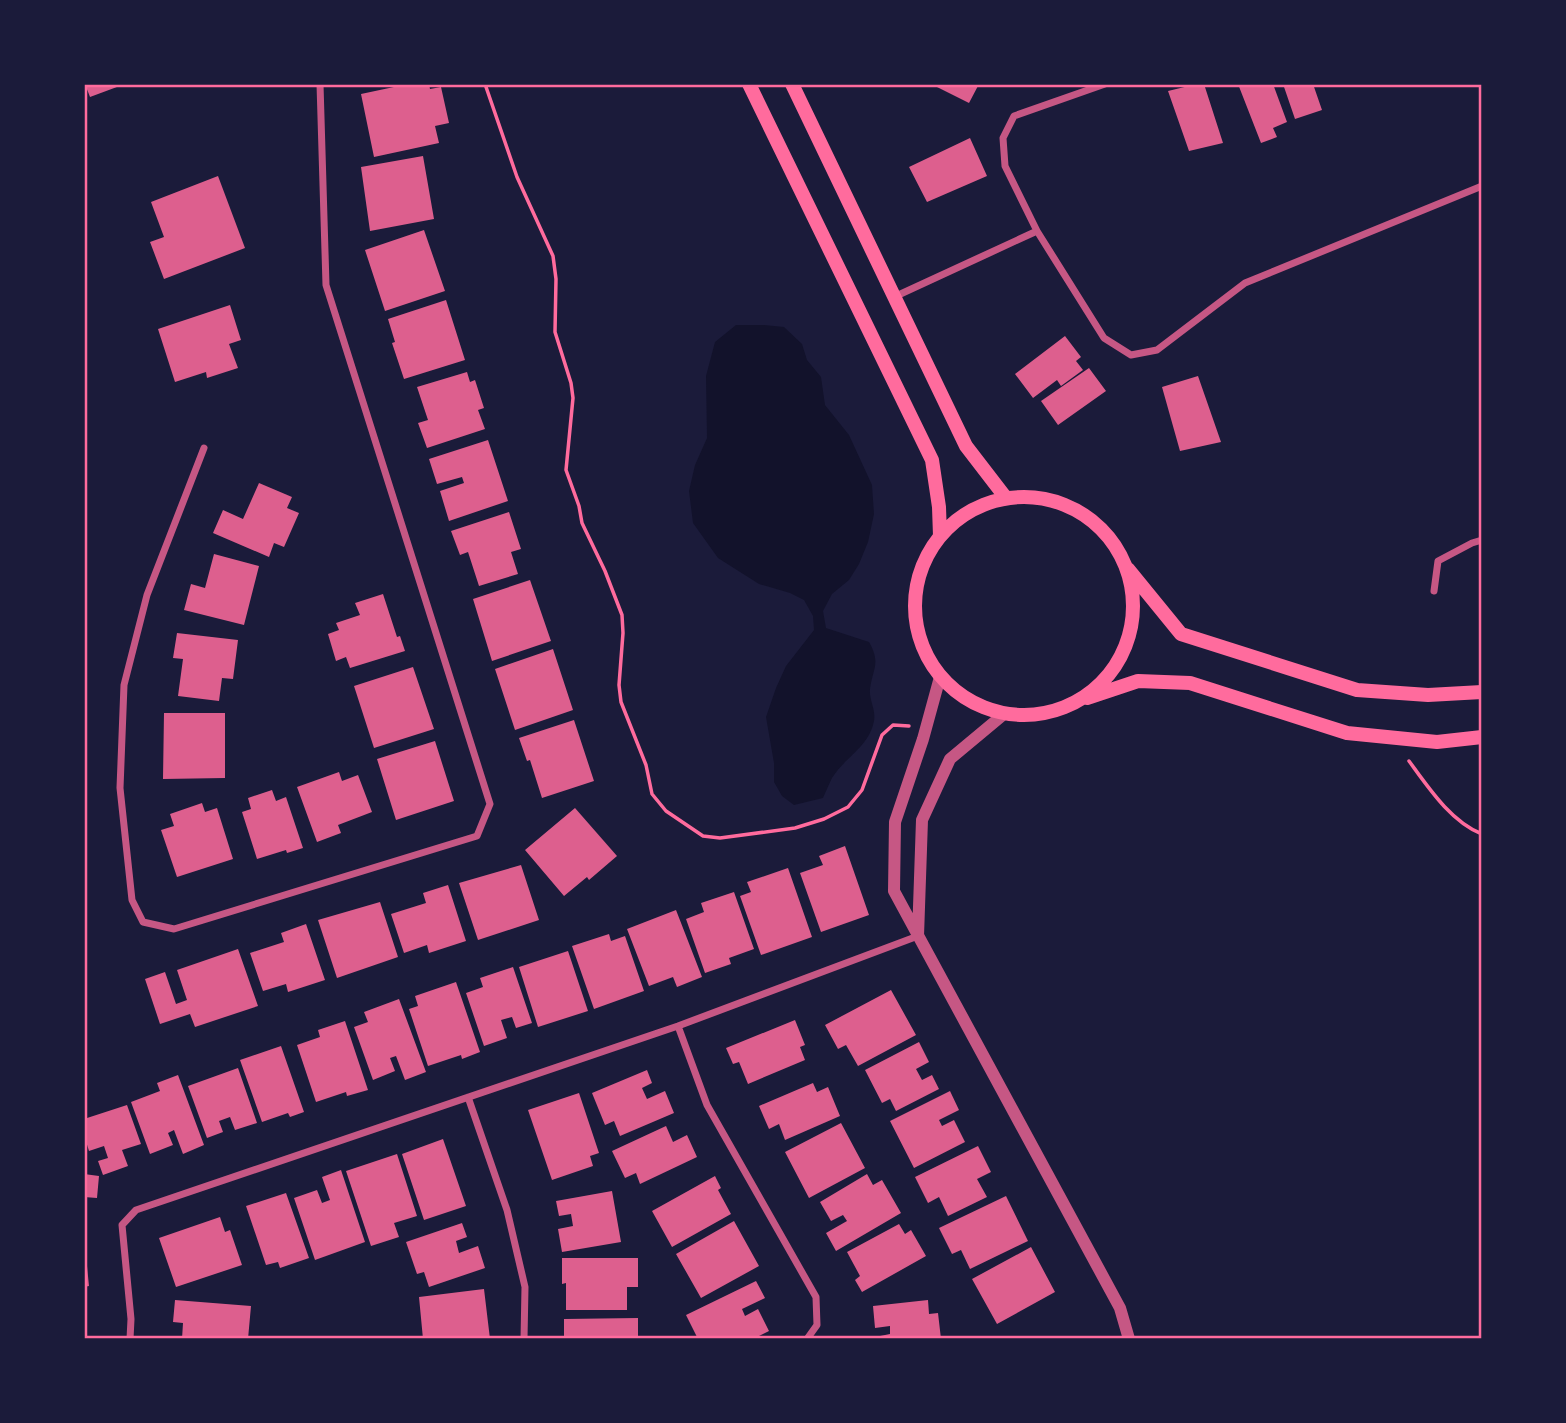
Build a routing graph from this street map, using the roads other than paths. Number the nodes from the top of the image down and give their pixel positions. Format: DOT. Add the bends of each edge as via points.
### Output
graph roads {
  1 [pos="320,84"];
  2 [pos="748,84"];
  3 [pos="792,84"];
  4 [pos="1105,84"];
  5 [pos="1482,186"];
  6 [pos="1037,231"];
  7 [pos="894,297"];
  8 [pos="204,448"];
  9 [pos="1006,498"];
  10 [pos="940,536"];
  11 [pos="1482,540"];
  12 [pos="1127,568"];
  13 [pos="1434,591"];
  14 [pos="940,677"];
  15 [pos="1482,692"];
  16 [pos="1079,700"];
  17 [pos="1004,713"];
  18 [pos="1482,737"];
  19 [pos="918,936"];
  20 [pos="678,1026"];
  21 [pos="468,1097"];
  22 [pos="131,1339"];
  23 [pos="524,1339"];
  24 [pos="807,1339"];
  25 [pos="1129,1339"];
  1 -- 8 [label="street" via="326,285 490,804 477,836 174,929 143,922 132,900 120,788 124,684 147,595"];
  2 -- 10 [label="main road" via="930,457"];
  3 -- 7 [label="main road"];
  4 -- 6 [label="street" via="1014,116 1003,138 1005,166"];
  5 -- 6 [label="street" via="1245,283 1157,350 1131,355 1104,338"];
  6 -- 7 [label="street"];
  7 -- 9 [label="main road" via="966,446"];
  9 -- 10 [label="main road" via="958,518"];
  9 -- 12 [label="main road" via="1044,498 1079,511 1108,536"];
  10 -- 14 [label="main road" via="921,569 914,606 921,644"];
  11 -- 13 [label="street" via="1438,561"];
  12 -- 15 [label="main road" via="1181,634 1357,691"];
  12 -- 16 [label="main road" via="1134,606 1127,643 1108,676"];
  14 -- 17 [label="main road" via="969,701"];
  14 -- 19 [label="street" via="895,822 894,891"];
  16 -- 17 [label="main road" via="1056,711"];
  16 -- 18 [label="main road" via="1138,681 1190,683 1347,733 1437,742"];
  17 -- 19 [label="street" via="950,759 922,820"];
  19 -- 20 [label="street"];
  19 -- 25 [label="street" via="1120,1308"];
  20 -- 21 [label="street"];
  20 -- 24 [label="street" via="707,1105 816,1297 817,1325"];
  21 -- 22 [label="street" via="136,1210 122,1225"];
  21 -- 23 [label="street" via="507,1210 525,1287"];
}
